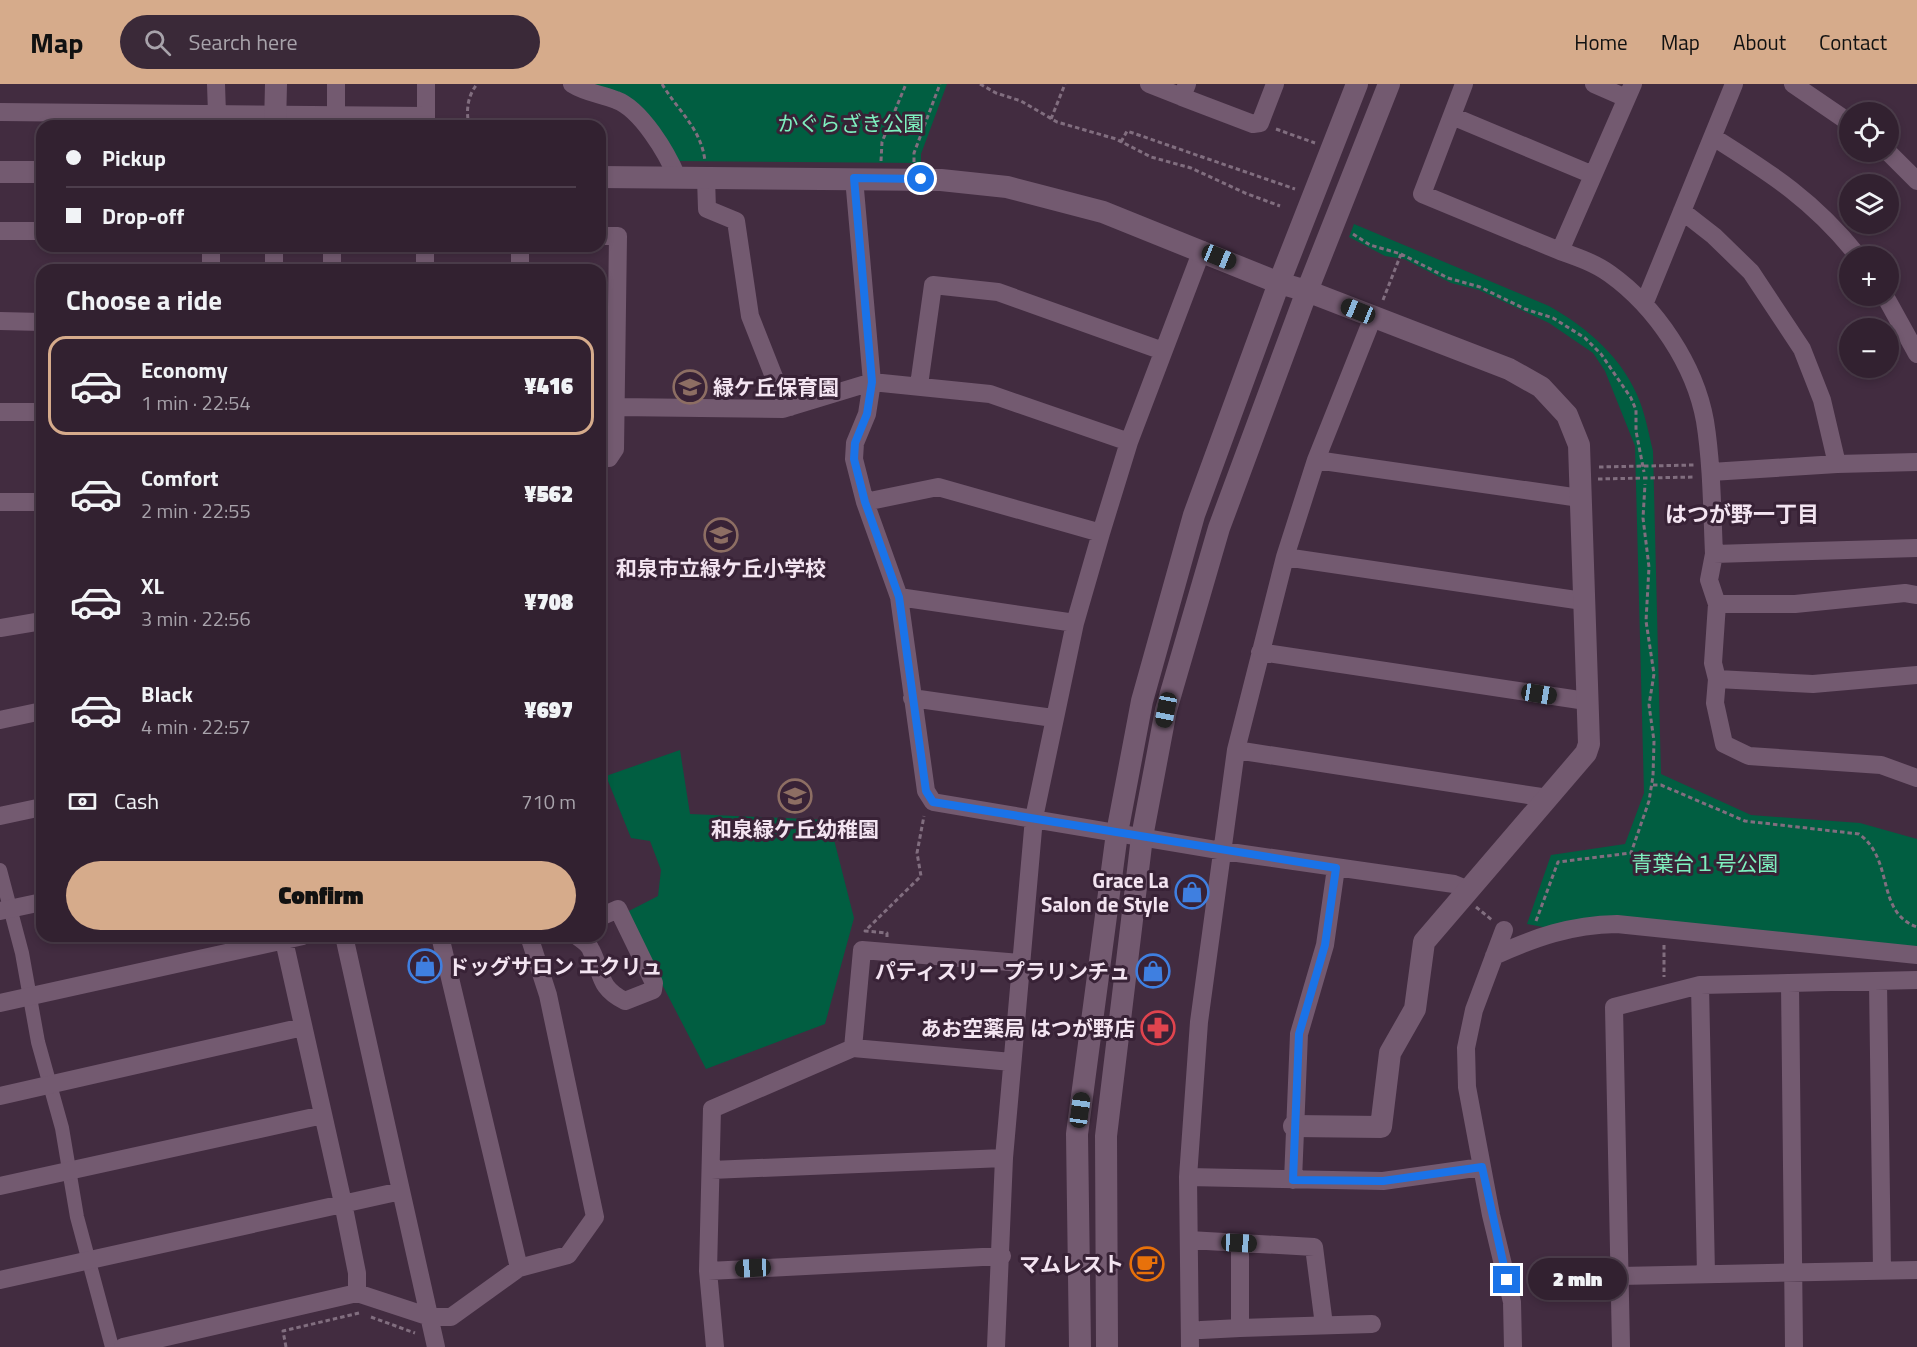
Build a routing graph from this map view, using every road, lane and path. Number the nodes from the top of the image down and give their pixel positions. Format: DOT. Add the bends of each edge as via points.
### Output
graph roads {
  1 [pos="216,84"];
  2 [pos="276,84"];
  3 [pos="336,84"];
  4 [pos="426,84"];
  5 [pos="477,84"];
  6 [pos="572,84"];
  7 [pos="662,84"];
  8 [pos="906,84"];
  9 [pos="940,84"];
  10 [pos="980,84"];
  11 [pos="1065,84"];
  12 [pos="1149,84"];
  13 [pos="1275,84"];
  14 [pos="1357,84"];
  15 [pos="1389,84"];
  16 [pos="1464,84"];
  17 [pos="1594,84"];
  18 [pos="1734,84"];
  19 [pos="1793,84"];
  20 [pos="1184,90"];
  21 [pos="1630,91"];
  22 [pos="0,112"];
  23 [pos="217,114"];
  24 [pos="336,115"];
  25 [pos="1839,115"];
  26 [pos="1452,116"];
  27 [pos="1051,119"];
  28 [pos="275,120"];
  29 [pos="411,120"];
  30 [pos="426,120"];
  31 [pos="469,120"];
  32 [pos="1260,123"];
  33 [pos="1713,137"];
  34 [pos="1121,142"];
  35 [pos="1316,144"];
  36 [pos="1898,162"];
  37 [pos="914,167"];
  38 [pos="0,172"];
  39 [pos="36,172"];
  40 [pos="1593,175"];
  41 [pos="606,177"];
  42 [pos="677,177"];
  43 [pos="706,178"];
  44 [pos="854,178"];
  45 [pos="882,178"];
  46 [pos="1917,181"];
  47 [pos="1299,190"];
  48 [pos="1280,206"];
  49 [pos="1682,211"];
  50 [pos="0,231"];
  51 [pos="36,231"];
  52 [pos="1353,234"];
  53 [pos="606,236"];
  54 [pos="1850,246"];
  55 [pos="1202,250"];
  56 [pos="1560,251"];
  57 [pos="1401,254"];
  58 [pos="1279,283"];
  59 [pos="1307,291"];
  60 [pos="1645,302"];
  61 [pos="1891,306"];
  62 [pos="1377,312"];
  63 [pos="0,321"];
  64 [pos="36,322"];
  65 [pos="1163,351"];
  66 [pos="1917,354"];
  67 [pos="872,382"];
  68 [pos="919,385"];
  69 [pos="616,407"];
  70 [pos="790,407"];
  71 [pos="0,412"];
  72 [pos="36,412"];
  73 [pos="1129,442"];
  74 [pos="606,458"];
  75 [pos="1316,460"];
  76 [pos="1917,462"];
  77 [pos="1837,464"];
  78 [pos="1644,466"];
  79 [pos="1705,468"];
  80 [pos="1588,471"];
  81 [pos="1644,472"];
  82 [pos="1645,484"];
  83 [pos="1580,498"];
  84 [pos="0,502"];
  85 [pos="36,502"];
  86 [pos="865,502"];
  87 [pos="1101,533"];
  88 [pos="1917,548"];
  89 [pos="1714,554"];
  90 [pos="1285,557"];
  91 [pos="1917,595"];
  92 [pos="899,597"];
  93 [pos="1583,601"];
  94 [pos="1717,604"];
  95 [pos="36,622"];
  96 [pos="1075,622"];
  97 [pos="0,628"];
  98 [pos="1260,652"];
  99 [pos="1917,675"];
  100 [pos="1717,679"];
  101 [pos="912,698"];
  102 [pos="1586,701"];
  103 [pos="36,712"];
  104 [pos="1053,718"];
  105 [pos="0,720"];
  106 [pos="1236,750"];
  107 [pos="1917,778"];
  108 [pos="1653,785"];
  109 [pos="1548,798"];
  110 [pos="933,802"];
  111 [pos="36,808"];
  112 [pos="0,816"];
  113 [pos="1034,818"];
  114 [pos="1117,833"];
  115 [pos="1142,837"];
  116 [pos="1223,851"];
  117 [pos="1336,868"];
  118 [pos="0,870"];
  119 [pos="1466,894"];
  120 [pos="36,903"];
  121 [pos="5,910"];
  122 [pos="606,914"];
  123 [pos="1917,927"];
  124 [pos="1663,928"];
  125 [pos="1504,930"];
  126 [pos="886,941"];
  127 [pos="266,942"];
  128 [pos="285,942"];
  129 [pos="345,942"];
  130 [pos="441,942"];
  131 [pos="531,942"];
  132 [pos="584,942"];
  133 [pos="1527,942"];
  134 [pos="1917,955"];
  135 [pos="1494,956"];
  136 [pos="1021,963"];
  137 [pos="1917,980"];
  138 [pos="1878,982"];
  139 [pos="1790,984"];
  140 [pos="1700,985"];
  141 [pos="1665,994"];
  142 [pos="29,996"];
  143 [pos="0,1003"];
  144 [pos="303,1027"];
  145 [pos="853,1048"];
  146 [pos="1012,1062"];
  147 [pos="49,1085"];
  148 [pos="0,1096"];
  149 [pos="323,1115"];
  150 [pos="1294,1126"];
  151 [pos="1005,1158"];
  152 [pos="1482,1167"];
  153 [pos="69,1169"];
  154 [pos="711,1170"];
  155 [pos="1188,1177"];
  156 [pos="1293,1180"];
  157 [pos="0,1186"];
  158 [pos="401,1191"];
  159 [pos="343,1203"];
  160 [pos="1189,1240"];
  161 [pos="1239,1243"];
  162 [pos="1002,1256"];
  163 [pos="89,1260"];
  164 [pos="519,1268"];
  165 [pos="1882,1270"];
  166 [pos="1917,1270"];
  167 [pos="708,1271"];
  168 [pos="1795,1273"];
  169 [pos="1706,1274"];
  170 [pos="1619,1276"];
  171 [pos="0,1280"];
  172 [pos="357,1293"];
  173 [pos="1372,1324"];
  174 [pos="425,1325"];
  175 [pos="1324,1325"];
  176 [pos="1240,1328"];
  177 [pos="1201,1330"];
  178 [pos="112,1347"];
  179 [pos="123,1347"];
  180 [pos="286,1347"];
  181 [pos="436,1347"];
  182 [pos="715,1347"];
  183 [pos="996,1347"];
  184 [pos="1080,1347"];
  185 [pos="1107,1347"];
  186 [pos="1190,1347"];
  187 [pos="1513,1347"];
  188 [pos="1621,1347"];
  189 [pos="1794,1347"];
  1 -- 23 [label="street"];
  2 -- 28 [label="street"];
  3 -- 24 [label="street"];
  4 -- 30 [label="street"];
  5 -- 31 [label="path" via="470,95"];
  6 -- 42 [label="street" via="618,101 638,115"];
  7 -- 43 [label="path" via="697,131"];
  8 -- 45 [label="path" via="882,142"];
  9 -- 37 [label="path" via="914,153"];
  10 -- 27 [label="path"];
  11 -- 27 [label="path"];
  12 -- 20 [label="street"];
  13 -- 32 [label="street"];
  14 -- 58 [label="street"];
  15 -- 59 [label="street"];
  16 -- 26 [label="street"];
  17 -- 21 [label="street"];
  18 -- 33 [label="street"];
  19 -- 25 [label="street"];
  20 -- 32 [label="street" via="1253,124"];
  21 -- 40 [label="street"];
  22 -- 23 [label="street"];
  23 -- 28 [label="street"];
  24 -- 28 [label="street"];
  24 -- 29 [label="street"];
  26 -- 40 [label="street"];
  26 -- 56 [label="street" via="1422,194"];
  27 -- 34 [label="path"];
  32 -- 35 [label="path"];
  33 -- 49 [label="street"];
  33 -- 54 [label="street" via="1785,182"];
  34 -- 47 [label="path" via="1127,131"];
  34 -- 48 [label="path" via="1151,158 1191,168"];
  36 -- 46 [label="street"];
  38 -- 39 [label="street"];
  40 -- 56 [label="street"];
  41 -- 42 [label="street"];
  42 -- 43 [label="street"];
  43 -- 44 [label="street"];
  43 -- 70 [label="street" via="707,209 736,221 750,316"];
  44 -- 45 [label="street"];
  44 -- 67 [label="street"];
  45 -- 55 [label="street" via="971,182 1035,192 1103,212"];
  49 -- 60 [label="street"];
  49 -- 77 [label="street" via="1751,272 1802,349 1822,400"];
  50 -- 51 [label="street"];
  52 -- 57 [label="path" via="1370,245"];
  53 -- 69 [label="street" via="618,236"];
  55 -- 58 [label="street"];
  55 -- 65 [label="street"];
  56 -- 60 [label="street" via="1609,273"];
  57 -- 62 [label="path"];
  57 -- 78 [label="path" via="1448,278 1553,318 1585,338 1631,398"];
  58 -- 59 [label="street"];
  58 -- 114 [label="street" via="1194,515 1142,701"];
  59 -- 62 [label="street"];
  59 -- 115 [label="street" via="1219,528 1166,710"];
  60 -- 79 [label="street" via="1690,377 1704,419"];
  61 -- 66 [label="street"];
  62 -- 75 [label="street"];
  62 -- 80 [label="street" via="1509,369 1541,387 1567,415"];
  63 -- 64 [label="street"];
  65 -- 68 [label="street" via="999,292 933,285"];
  65 -- 73 [label="street"];
  67 -- 68 [label="street"];
  67 -- 70 [label="street"];
  67 -- 86 [label="street" via="854,459"];
  68 -- 73 [label="street" via="990,394"];
  69 -- 70 [label="street"];
  69 -- 74 [label="street" via="615,449"];
  71 -- 72 [label="street"];
  73 -- 87 [label="street"];
  75 -- 83 [label="street"];
  75 -- 90 [label="street"];
  76 -- 77 [label="street"];
  77 -- 79 [label="street"];
  78 -- 79 [label="path"];
  78 -- 80 [label="path"];
  78 -- 81 [label="path"];
  79 -- 80 [label="path" via="1699,477 1676,478 1595,479 1595,474"];
  79 -- 89 [label="street"];
  80 -- 83 [label="street"];
  82 -- 108 [label="path" via="1642,518 1649,567 1646,621 1654,674 1649,705 1654,741"];
  83 -- 93 [label="street"];
  84 -- 85 [label="street"];
  86 -- 87 [label="street" via="938,487"];
  86 -- 92 [label="street"];
  87 -- 96 [label="street"];
  88 -- 89 [label="street"];
  89 -- 94 [label="street" via="1709,580"];
  90 -- 93 [label="street"];
  90 -- 98 [label="street"];
  91 -- 94 [label="street" via="1795,604"];
  92 -- 96 [label="street"];
  92 -- 101 [label="street"];
  93 -- 102 [label="street"];
  94 -- 100 [label="street" via="1713,663"];
  95 -- 97 [label="street"];
  96 -- 104 [label="street"];
  98 -- 102 [label="street"];
  98 -- 106 [label="street"];
  99 -- 100 [label="street" via="1813,684"];
  100 -- 107 [label="street" via="1715,703 1724,744 1749,756 1881,765"];
  101 -- 104 [label="street"];
  101 -- 110 [label="street" via="926,791"];
  102 -- 109 [label="street" via="1586,753"];
  103 -- 105 [label="street"];
  104 -- 113 [label="street"];
  106 -- 109 [label="street"];
  106 -- 116 [label="street"];
  108 -- 123 [label="path" via="1745,821 1859,834 1879,856 1891,901 1901,919"];
  108 -- 133 [label="path" via="1631,853 1558,862"];
  109 -- 119 [label="street"];
  110 -- 113 [label="street"];
  110 -- 126 [label="path" via="925,812 917,853 921,876 866,931 887,933"];
  111 -- 112 [label="street"];
  113 -- 114 [label="street"];
  113 -- 136 [label="street"];
  114 -- 115 [label="street"];
  114 -- 184 [label="street" via="1077,1134"];
  115 -- 116 [label="street"];
  115 -- 185 [label="street" via="1106,1136"];
  116 -- 117 [label="street"];
  116 -- 155 [label="street" via="1199,1022"];
  117 -- 119 [label="street" via="1454,884"];
  117 -- 150 [label="street" via="1325,945 1299,1034"];
  118 -- 121 [label="street"];
  119 -- 125 [label="path"];
  119 -- 150 [label="street" via="1425,942 1415,1009 1390,1053 1382,1127"];
  120 -- 121 [label="street"];
  121 -- 142 [label="street" via="22,953"];
  122 -- 132 [label="street" via="618,909 654,983 653,990 625,1001 612,994 600,978 591,948"];
  124 -- 133 [label="street" via="1583,925"];
  124 -- 134 [label="street"];
  124 -- 141 [label="path"];
  125 -- 135 [label="street"];
  127 -- 142 [label="street"];
  128 -- 144 [label="street"];
  129 -- 158 [label="street"];
  130 -- 164 [label="street"];
  131 -- 164 [label="street" via="548,995 595,1217 567,1255"];
  133 -- 135 [label="street"];
  135 -- 152 [label="street" via="1474,1010 1467,1048 1471,1115"];
  136 -- 145 [label="street" via="862,950"];
  136 -- 146 [label="street"];
  137 -- 138 [label="street"];
  138 -- 139 [label="street"];
  138 -- 165 [label="street"];
  139 -- 140 [label="street"];
  139 -- 168 [label="street"];
  140 -- 141 [label="street"];
  140 -- 169 [label="street"];
  141 -- 170 [label="street" via="1614,1007"];
  142 -- 143 [label="street"];
  142 -- 147 [label="street"];
  144 -- 147 [label="street"];
  144 -- 149 [label="street"];
  145 -- 146 [label="street"];
  145 -- 154 [label="street" via="712,1109"];
  146 -- 151 [label="street"];
  147 -- 148 [label="street"];
  147 -- 153 [label="street"];
  149 -- 153 [label="street"];
  149 -- 159 [label="street"];
  150 -- 156 [label="street"];
  151 -- 154 [label="street"];
  151 -- 162 [label="street"];
  152 -- 156 [label="street" via="1383,1181"];
  152 -- 187 [label="street" via="1512,1302"];
  153 -- 157 [label="street"];
  153 -- 163 [label="street"];
  154 -- 167 [label="street"];
  155 -- 156 [label="street"];
  155 -- 160 [label="street"];
  158 -- 159 [label="street"];
  158 -- 174 [label="street"];
  159 -- 163 [label="street"];
  159 -- 172 [label="street" via="357,1273"];
  160 -- 161 [label="street"];
  160 -- 186 [label="street"];
  161 -- 175 [label="street" via="1314,1247"];
  161 -- 176 [label="street"];
  162 -- 167 [label="street"];
  162 -- 183 [label="street"];
  163 -- 171 [label="street"];
  163 -- 178 [label="street"];
  164 -- 174 [label="street" via="451,1317"];
  165 -- 166 [label="street"];
  165 -- 168 [label="street"];
  167 -- 182 [label="street"];
  168 -- 169 [label="street"];
  168 -- 189 [label="street"];
  169 -- 170 [label="street"];
  170 -- 188 [label="street"];
  172 -- 174 [label="street"];
  172 -- 179 [label="street"];
  173 -- 175 [label="street"];
  174 -- 180 [label="path" via="413,1333 358,1313 283,1331"];
  174 -- 181 [label="street"];
  175 -- 176 [label="street"];
  176 -- 177 [label="street"];
}
